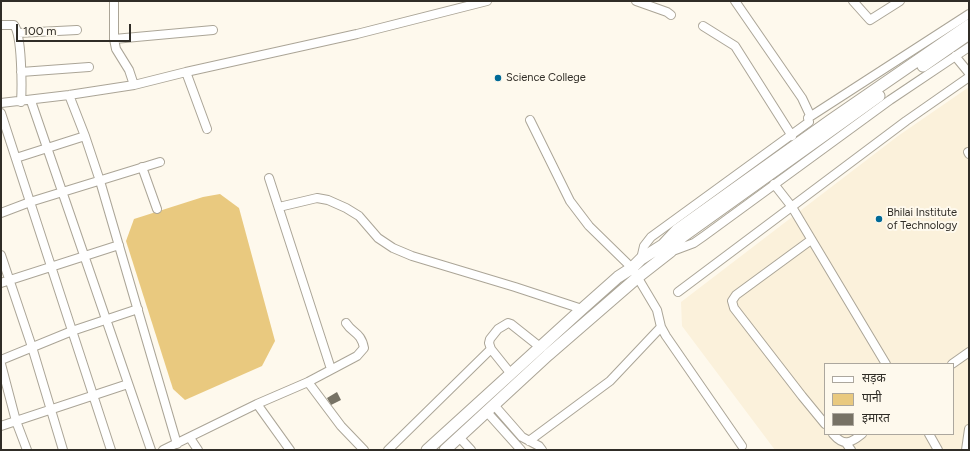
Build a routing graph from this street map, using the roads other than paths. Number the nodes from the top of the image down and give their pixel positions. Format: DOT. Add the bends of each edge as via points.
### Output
graph roads {
  1 [pos="114,1"];
  2 [pos="488,1"];
  3 [pos="636,1"];
  4 [pos="735,1"];
  5 [pos="853,1"];
  6 [pos="900,1"];
  7 [pos="969,14"];
  8 [pos="671,15"];
  9 [pos="1,25"];
  10 [pos="969,25"];
  11 [pos="703,26"];
  12 [pos="77,30"];
  13 [pos="213,30"];
  14 [pos="18,33"];
  15 [pos="969,34"];
  16 [pos="114,39"];
  17 [pos="969,47"];
  18 [pos="955,56"];
  19 [pos="89,67"];
  20 [pos="21,72"];
  21 [pos="186,72"];
  22 [pos="969,73"];
  23 [pos="969,77"];
  24 [pos="134,84"];
  25 [pos="69,96"];
  26 [pos="31,101"];
  27 [pos="21,102"];
  28 [pos="1,103"];
  29 [pos="1,113"];
  30 [pos="808,118"];
  31 [pos="530,120"];
  32 [pos="208,129"];
  33 [pos="85,136"];
  34 [pos="792,136"];
  35 [pos="47,148"];
  36 [pos="16,158"];
  37 [pos="160,162"];
  38 [pos="142,167"];
  39 [pos="270,178"];
  40 [pos="100,181"];
  41 [pos="774,184"];
  42 [pos="62,192"];
  43 [pos="30,202"];
  44 [pos="279,207"];
  45 [pos="792,207"];
  46 [pos="157,210"];
  47 [pos="1,213"];
  48 [pos="680,233"];
  49 [pos="811,240"];
  50 [pos="119,245"];
  51 [pos="670,252"];
  52 [pos="1,255"];
  53 [pos="84,256"];
  54 [pos="641,258"];
  55 [pos="51,266"];
  56 [pos="635,273"];
  57 [pos="9,280"];
  58 [pos="1,283"];
  59 [pos="678,292"];
  60 [pos="138,309"];
  61 [pos="582,309"];
  62 [pos="106,320"];
  63 [pos="346,323"];
  64 [pos="661,327"];
  65 [pos="72,331"];
  66 [pos="32,347"];
  67 [pos="540,347"];
  68 [pos="491,349"];
  69 [pos="969,352"];
  70 [pos="1,360"];
  71 [pos="885,363"];
  72 [pos="953,363"];
  73 [pos="1,364"];
  74 [pos="331,370"];
  75 [pos="510,374"];
  76 [pos="308,382"];
  77 [pos="128,384"];
  78 [pos="93,396"];
  79 [pos="257,404"];
  80 [pos="490,408"];
  81 [pos="51,409"];
  82 [pos="16,421"];
  83 [pos="824,423"];
  84 [pos="1,426"];
  85 [pos="969,429"];
  86 [pos="834,435"];
  87 [pos="861,435"];
  88 [pos="930,435"];
  89 [pos="459,437"];
  90 [pos="190,438"];
  91 [pos="529,441"];
  92 [pos="176,444"];
  93 [pos="742,446"];
  94 [pos="848,446"];
  95 [pos="517,449"];
  96 [pos="27,450"];
  97 [pos="63,450"];
  98 [pos="111,450"];
  99 [pos="151,450"];
  100 [pos="163,450"];
  101 [pos="198,450"];
  102 [pos="289,450"];
  103 [pos="364,450"];
  104 [pos="388,450"];
  105 [pos="427,450"];
  106 [pos="445,450"];
  107 [pos="471,450"];
  108 [pos="542,450"];
  109 [pos="938,450"];
  110 [pos="966,450"];
  1 -- 16 [label="street"];
  2 -- 21 [label="street" via="357,34"];
  3 -- 8 [label="street"];
  4 -- 30 [label="street" via="802,98 810,115"];
  5 -- 6 [label="street" via="870,20"];
  7 -- 30 [label="street"];
  9 -- 14 [label="street" via="14,25"];
  10 -- 48 [label="main road" via="831,120"];
  11 -- 34 [label="street" via="735,46"];
  12 -- 14 [label="street"];
  13 -- 16 [label="street"];
  14 -- 20 [label="street"];
  15 -- 48 [label="main road"];
  16 -- 24 [label="street" via="116,49"];
  17 -- 18 [label="street"];
  18 -- 22 [label="street"];
  18 -- 41 [label="street"];
  19 -- 20 [label="street"];
  20 -- 27 [label="street"];
  21 -- 24 [label="street"];
  21 -- 32 [label="street"];
  23 -- 45 [label="street"];
  24 -- 25 [label="street"];
  25 -- 26 [label="street"];
  25 -- 33 [label="street"];
  26 -- 27 [label="street"];
  26 -- 35 [label="street"];
  27 -- 28 [label="street"];
  29 -- 36 [label="street"];
  30 -- 34 [label="street" via="806,126"];
  31 -- 56 [label="street" via="570,201 589,226"];
  33 -- 35 [label="street"];
  33 -- 40 [label="street"];
  34 -- 54 [label="street" via="651,237 644,246"];
  35 -- 36 [label="street"];
  35 -- 42 [label="street"];
  36 -- 43 [label="street"];
  37 -- 38 [label="street"];
  38 -- 40 [label="street"];
  38 -- 46 [label="street"];
  39 -- 44 [label="street"];
  40 -- 42 [label="street"];
  40 -- 50 [label="street"];
  41 -- 45 [label="street"];
  41 -- 51 [label="street" via="694,243"];
  42 -- 43 [label="street"];
  42 -- 53 [label="street"];
  43 -- 47 [label="street"];
  43 -- 55 [label="street"];
  44 -- 61 [label="street" via="317,198 328,200 358,216 378,238 393,248"];
  44 -- 74 [label="street"];
  45 -- 49 [label="street"];
  45 -- 59 [label="street"];
  48 -- 51 [label="main road"];
  48 -- 54 [label="main road"];
  49 -- 71 [label="street"];
  49 -- 83 [label="street" via="736,295 732,301 734,308"];
  50 -- 53 [label="street"];
  50 -- 60 [label="street"];
  51 -- 56 [label="main road"];
  52 -- 57 [label="street"];
  53 -- 55 [label="street"];
  53 -- 62 [label="street"];
  54 -- 56 [label="main road"];
  55 -- 57 [label="street"];
  55 -- 65 [label="street"];
  56 -- 61 [label="main road" via="618,277"];
  56 -- 64 [label="street" via="657,310"];
  56 -- 80 [label="main road"];
  57 -- 58 [label="street"];
  57 -- 66 [label="street"];
  60 -- 62 [label="street"];
  60 -- 92 [label="street"];
  61 -- 67 [label="main road"];
  62 -- 65 [label="street"];
  62 -- 77 [label="street"];
  63 -- 74 [label="street" via="359,335 364,348 357,356"];
  64 -- 91 [label="street" via="610,381"];
  64 -- 93 [label="street"];
  65 -- 66 [label="street"];
  65 -- 78 [label="street"];
  66 -- 70 [label="street"];
  66 -- 81 [label="street"];
  67 -- 68 [label="street" via="508,323 498,329 490,339"];
  67 -- 75 [label="main road"];
  68 -- 75 [label="street"];
  68 -- 104 [label="street"];
  69 -- 72 [label="street"];
  73 -- 82 [label="street"];
  74 -- 76 [label="street"];
  75 -- 105 [label="main road"];
  76 -- 79 [label="street"];
  76 -- 103 [label="street" via="341,426"];
  77 -- 78 [label="street"];
  77 -- 99 [label="street"];
  78 -- 81 [label="street"];
  78 -- 98 [label="street"];
  79 -- 90 [label="street"];
  79 -- 102 [label="street"];
  80 -- 89 [label="main road"];
  80 -- 91 [label="street"];
  80 -- 95 [label="street"];
  81 -- 82 [label="street"];
  81 -- 97 [label="street"];
  82 -- 84 [label="street"];
  82 -- 96 [label="street"];
  85 -- 110 [label="street"];
  86 -- 94 [label="street"];
  87 -- 94 [label="street"];
  88 -- 109 [label="street"];
  89 -- 106 [label="main road"];
  89 -- 107 [label="street"];
  90 -- 92 [label="street"];
  90 -- 101 [label="street"];
  91 -- 108 [label="street"];
  92 -- 100 [label="street"];
}
